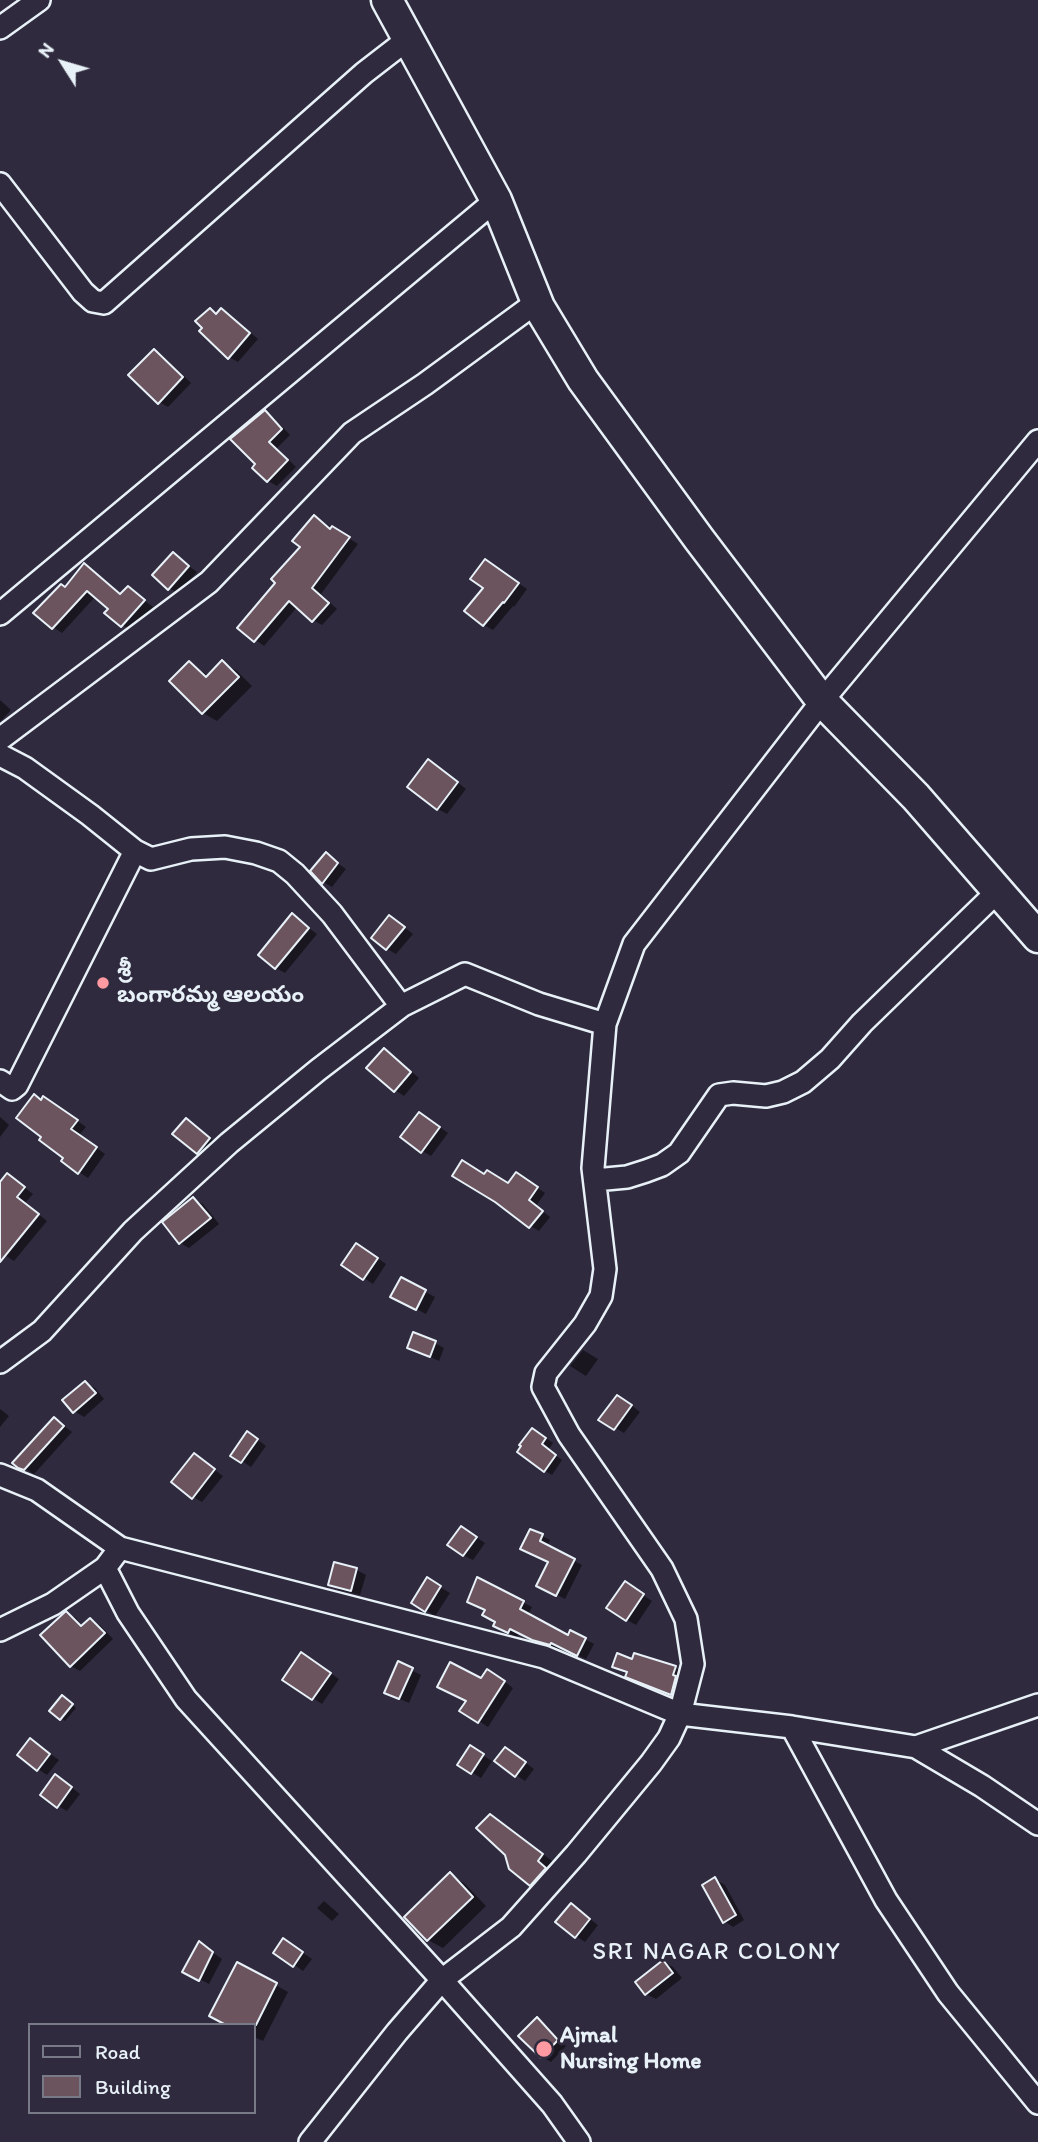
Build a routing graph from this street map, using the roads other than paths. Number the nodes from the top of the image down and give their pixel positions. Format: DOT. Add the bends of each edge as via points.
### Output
graph roads {
  1 [pos="39,0"];
  2 [pos="387,0"];
  3 [pos="0,28"];
  4 [pos="408,39"];
  5 [pos="0,184"];
  6 [pos="496,200"];
  7 [pos="537,302"];
  8 [pos="1038,441"];
  9 [pos="0,614"];
  10 [pos="822,701"];
  11 [pos="0,739"];
  12 [pos="0,755"];
  13 [pos="135,851"];
  14 [pos="998,891"];
  15 [pos="1038,937"];
  16 [pos="401,1006"];
  17 [pos="605,1024"];
  18 [pos="0,1081"];
  19 [pos="595,1180"];
  20 [pos="0,1362"];
  21 [pos="0,1475"];
  22 [pos="120,1548"];
  23 [pos="105,1568"];
  24 [pos="0,1630"];
  25 [pos="1038,1705"];
  26 [pos="680,1714"];
  27 [pos="792,1727"];
  28 [pos="916,1747"];
  29 [pos="1038,1824"];
  30 [pos="442,1980"];
  31 [pos="1038,2103"];
  32 [pos="310,2142"];
  33 [pos="579,2142"];
  1 -- 3 [label="street"];
  2 -- 4 [label="street"];
  4 -- 5 [label="street" via="104,303 93,302 83,292"];
  4 -- 6 [label="street"];
  6 -- 7 [label="street"];
  6 -- 9 [label="street"];
  7 -- 10 [label="street" via="583,380"];
  7 -- 11 [label="street" via="352,433 209,582"];
  8 -- 10 [label="street"];
  10 -- 14 [label="street" via="916,797"];
  10 -- 17 [label="street" via="634,944"];
  12 -- 13 [label="street" via="25,768"];
  13 -- 16 [label="street" via="151,859 225,847 279,861 332,914"];
  13 -- 18 [label="street" via="17,1085 12,1089"];
  14 -- 15 [label="street"];
  14 -- 19 [label="street" via="803,1082 766,1096 719,1096 679,1153 662,1165 627,1177"];
  16 -- 17 [label="street" via="465,974"];
  16 -- 20 [label="street" via="229,1143 133,1231 42,1331"];
  17 -- 19 [label="street"];
  19 -- 26 [label="street" via="605,1269 601,1296 546,1373 542,1387 569,1435 662,1569 685,1619 693,1664"];
  21 -- 22 [label="street" via="37,1490"];
  22 -- 23 [label="street"];
  22 -- 26 [label="street" via="544,1657"];
  23 -- 24 [label="street" via="52,1604"];
  23 -- 30 [label="street" via="128,1613 186,1699"];
  25 -- 28 [label="street"];
  26 -- 27 [label="street"];
  26 -- 30 [label="street" via="651,1763 511,1927"];
  27 -- 28 [label="street"];
  27 -- 31 [label="street" via="892,1910 948,1993"];
  28 -- 29 [label="street"];
  30 -- 32 [label="street"];
  30 -- 33 [label="street" via="552,2104"];
}
